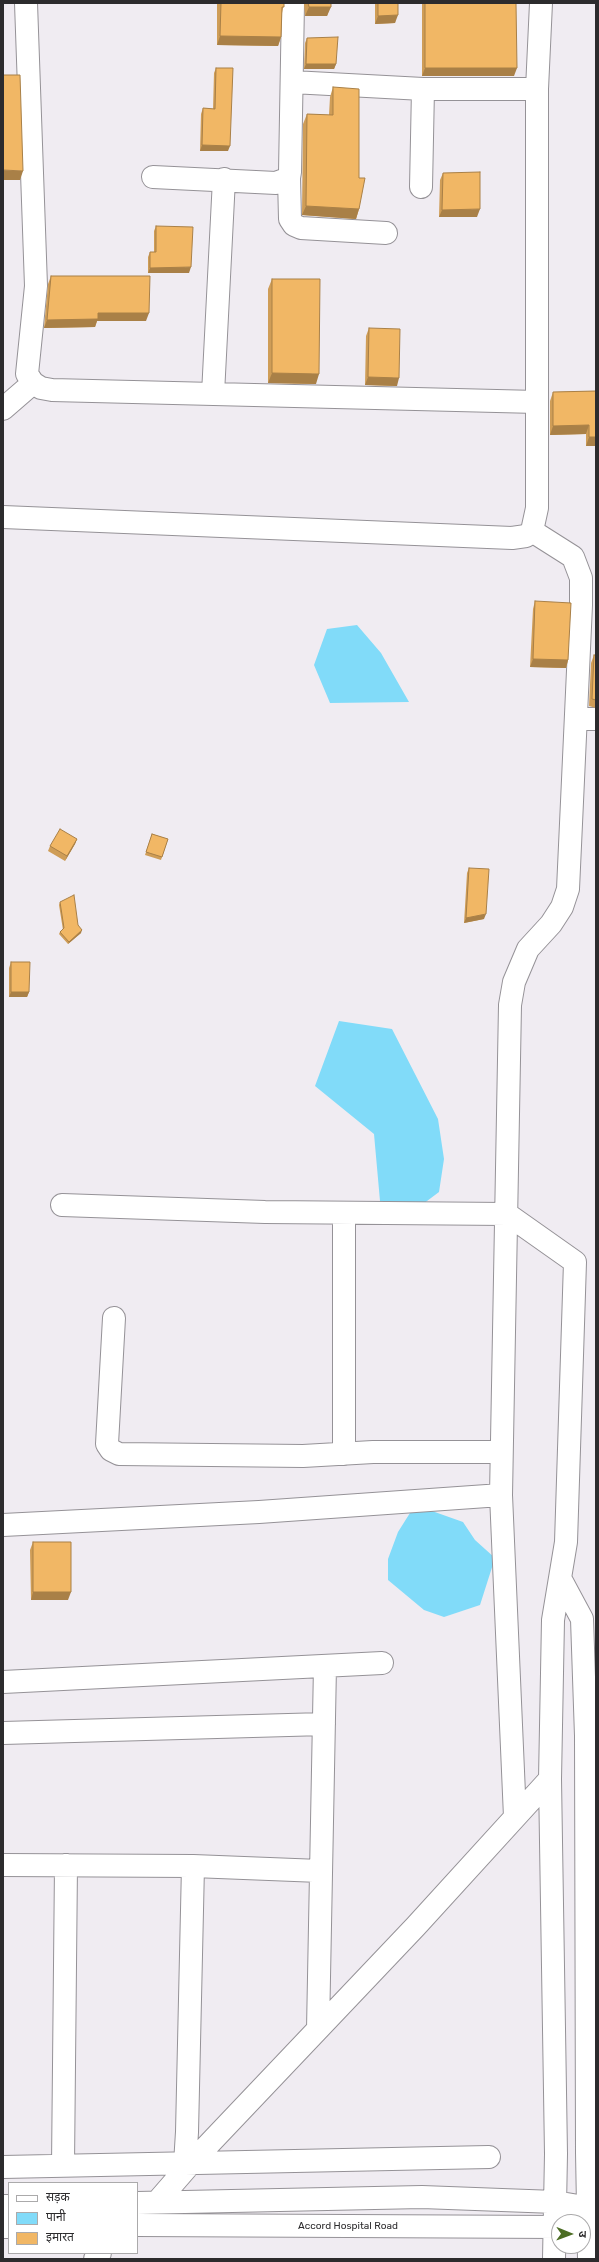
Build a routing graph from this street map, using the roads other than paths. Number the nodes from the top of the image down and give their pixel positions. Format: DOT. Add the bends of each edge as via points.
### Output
graph roads {
  1 [pos="26,3"];
  2 [pos="293,3"];
  3 [pos="541,3"];
  4 [pos="292,82"];
  5 [pos="423,88"];
  6 [pos="537,89"];
  7 [pos="153,177"];
  8 [pos="289,178"];
  9 [pos="224,179"];
  10 [pos="421,187"];
  11 [pos="386,233"];
  12 [pos="33,382"];
  13 [pos="213,394"];
  14 [pos="537,402"];
  15 [pos="3,408"];
  16 [pos="3,517"];
  17 [pos="532,531"];
  18 [pos="586,719"];
  19 [pos="62,1205"];
  20 [pos="344,1213"];
  21 [pos="507,1214"];
  22 [pos="114,1318"];
  23 [pos="501,1452"];
  24 [pos="344,1454"];
  25 [pos="501,1495"];
  26 [pos="3,1525"];
  27 [pos="560,1578"];
  28 [pos="382,1663"];
  29 [pos="325,1666"];
  30 [pos="3,1682"];
  31 [pos="324,1724"];
  32 [pos="591,1731"];
  33 [pos="3,1733"];
  34 [pos="550,1779"];
  35 [pos="515,1817"];
  36 [pos="3,1865"];
  37 [pos="66,1865"];
  38 [pos="193,1866"];
  39 [pos="320,1871"];
  40 [pos="318,2029"];
  41 [pos="489,2157"];
  42 [pos="187,2164"];
  43 [pos="63,2165"];
  44 [pos="3,2167"];
  45 [pos="555,2202"];
  46 [pos="147,2203"];
  47 [pos="592,2208"];
  48 [pos="556,2214"];
  49 [pos="591,2222"];
  50 [pos="138,2225"];
  51 [pos="551,2226"];
  1 -- 12 [label="street" via="36,286 28,374"];
  2 -- 4 [label="street"];
  3 -- 6 [label="street"];
  4 -- 5 [label="street"];
  4 -- 8 [label="street"];
  5 -- 6 [label="street"];
  5 -- 10 [label="street"];
  6 -- 14 [label="street"];
  7 -- 9 [label="street"];
  8 -- 9 [label="street" via="276,183"];
  8 -- 11 [label="street" via="290,219 294,225 301,228"];
  9 -- 13 [label="street"];
  12 -- 13 [label="street" via="41,388 52,390"];
  12 -- 15 [label="street"];
  13 -- 14 [label="street"];
  14 -- 17 [label="street" via="537,508"];
  16 -- 17 [label="street" via="512,538 526,536"];
  17 -- 18 [label="street" via="573,557 581,578"];
  18 -- 21 [label="street" via="568,890 562,907 551,924 528,949 514,982 510,1005"];
  19 -- 20 [label="street"];
  20 -- 21 [label="street"];
  20 -- 24 [label="street"];
  21 -- 23 [label="street"];
  21 -- 27 [label="street" via="575,1262 566,1542"];
  22 -- 24 [label="street" via="107,1435 107,1444 111,1450 119,1454"];
  23 -- 24 [label="street"];
  23 -- 25 [label="street"];
  25 -- 26 [label="street" via="259,1512"];
  25 -- 35 [label="street"];
  27 -- 32 [label="street" via="582,1619"];
  27 -- 34 [label="street" via="553,1620"];
  28 -- 29 [label="street"];
  29 -- 30 [label="street"];
  29 -- 31 [label="street"];
  31 -- 33 [label="street"];
  31 -- 39 [label="street"];
  32 -- 47 [label="street"];
  34 -- 35 [label="street"];
  34 -- 45 [label="street"];
  35 -- 40 [label="street"];
  36 -- 37 [label="street"];
  37 -- 38 [label="street"];
  37 -- 43 [label="street"];
  38 -- 39 [label="street"];
  38 -- 42 [label="street"];
  39 -- 40 [label="street"];
  40 -- 42 [label="street"];
  41 -- 42 [label="street"];
  42 -- 43 [label="street"];
  42 -- 46 [label="street"];
  43 -- 44 [label="street"];
  45 -- 46 [label="street" via="422,2197"];
  45 -- 47 [label="street"];
  45 -- 48 [label="street"];
  47 -- 49 [label="street"];
  50 -- 51 [label="street, Accord Hospital Road"];
}
